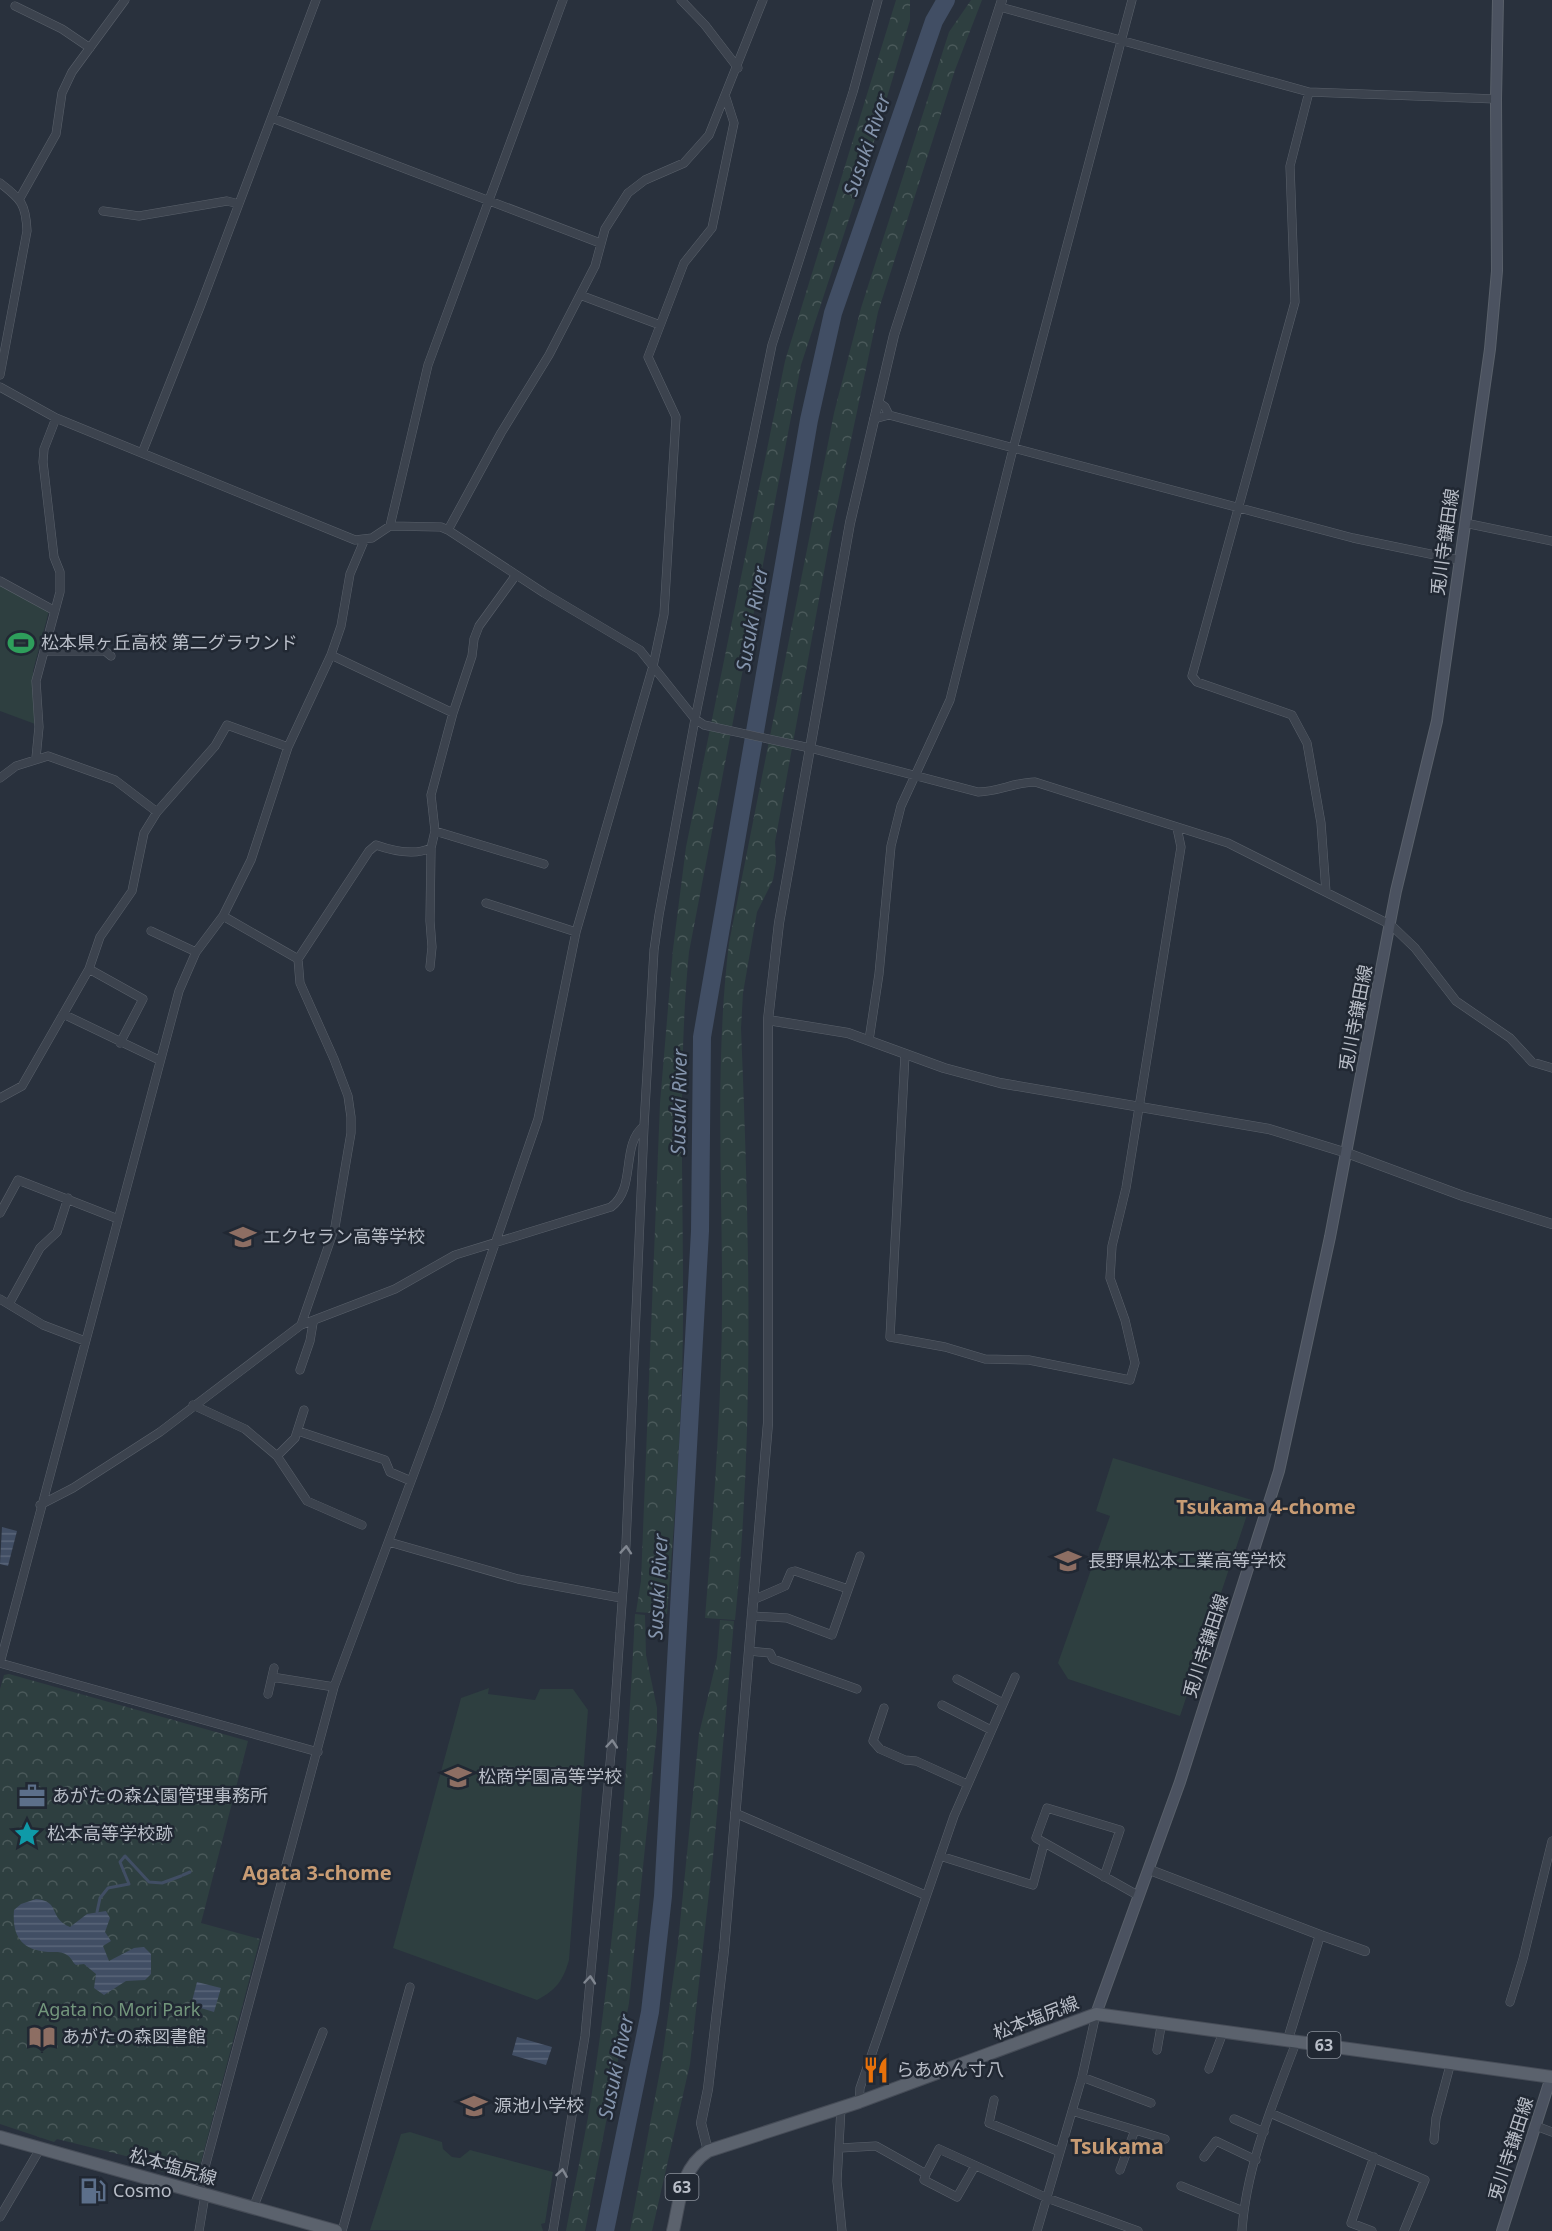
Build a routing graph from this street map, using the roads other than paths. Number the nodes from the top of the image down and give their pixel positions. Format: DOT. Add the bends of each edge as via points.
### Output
graph roads {
  1 [pos="124,0"];
  2 [pos="316,0"];
  3 [pos="563,0"];
  4 [pos="681,0"];
  5 [pos="763,0"];
  6 [pos="878,0"];
  7 [pos="1132,0"];
  8 [pos="1498,0"];
  9 [pos="1001,4"];
  10 [pos="15,6"];
  11 [pos="1120,40"];
  12 [pos="90,48"];
  13 [pos="738,68"];
  14 [pos="1309,92"];
  15 [pos="726,98"];
  16 [pos="1496,99"];
  17 [pos="272,118"];
  18 [pos="0,183"];
  19 [pos="20,198"];
  20 [pos="489,202"];
  21 [pos="240,204"];
  22 [pos="104,211"];
  23 [pos="600,243"];
  24 [pos="580,295"];
  25 [pos="660,325"];
  26 [pos="0,375"];
  27 [pos="0,387"];
  28 [pos="878,402"];
  29 [pos="888,415"];
  30 [pos="56,418"];
  31 [pos="874,419"];
  32 [pos="1013,449"];
  33 [pos="142,453"];
  34 [pos="1239,506"];
  35 [pos="1465,523"];
  36 [pos="390,526"];
  37 [pos="447,530"];
  38 [pos="364,541"];
  39 [pos="1552,541"];
  40 [pos="1459,560"];
  41 [pos="516,575"];
  42 [pos="0,580"];
  43 [pos="55,611"];
  44 [pos="44,651"];
  45 [pos="331,655"];
  46 [pos="111,656"];
  47 [pos="653,666"];
  48 [pos="453,713"];
  49 [pos="695,719"];
  50 [pos="288,747"];
  51 [pos="810,748"];
  52 [pos="36,758"];
  53 [pos="915,776"];
  54 [pos="0,778"];
  55 [pos="157,812"];
  56 [pos="1177,828"];
  57 [pos="435,831"];
  58 [pos="431,848"];
  59 [pos="544,864"];
  60 [pos="1326,892"];
  61 [pos="486,903"];
  62 [pos="223,916"];
  63 [pos="1391,925"];
  64 [pos="151,931"];
  65 [pos="576,932"];
  66 [pos="196,952"];
  67 [pos="298,959"];
  68 [pos="430,967"];
  69 [pos="89,969"];
  70 [pos="63,1014"];
  71 [pos="768,1020"];
  72 [pos="869,1040"];
  73 [pos="120,1044"];
  74 [pos="905,1055"];
  75 [pos="159,1060"];
  76 [pos="1552,1068"];
  77 [pos="0,1098"];
  78 [pos="1138,1105"];
  79 [pos="644,1126"];
  80 [pos="1347,1153"];
  81 [pos="68,1198"];
  82 [pos="0,1213"];
  83 [pos="118,1219"];
  84 [pos="1552,1224"];
  85 [pos="498,1240"];
  86 [pos="0,1299"];
  87 [pos="9,1304"];
  88 [pos="313,1323"];
  89 [pos="301,1325"];
  90 [pos="85,1341"];
  91 [pos="300,1370"];
  92 [pos="193,1405"];
  93 [pos="304,1410"];
  94 [pos="298,1431"];
  95 [pos="277,1456"];
  96 [pos="411,1481"];
  97 [pos="40,1505"];
  98 [pos="362,1525"];
  99 [pos="389,1542"];
  100 [pos="860,1556"];
  101 [pos="848,1589"];
  102 [pos="621,1598"];
  103 [pos="753,1600"];
  104 [pos="752,1616"];
  105 [pos="749,1652"];
  106 [pos="0,1663"];
  107 [pos="274,1668"];
  108 [pos="272,1677"];
  109 [pos="1015,1677"];
  110 [pos="957,1679"];
  111 [pos="334,1687"];
  112 [pos="857,1689"];
  113 [pos="268,1694"];
  114 [pos="1004,1703"];
  115 [pos="942,1705"];
  116 [pos="884,1708"];
  117 [pos="991,1730"];
  118 [pos="318,1752"];
  119 [pos="967,1784"];
  120 [pos="735,1813"];
  121 [pos="1552,1841"];
  122 [pos="1044,1844"];
  123 [pos="940,1856"];
  124 [pos="1150,1870"];
  125 [pos="1104,1877"];
  126 [pos="925,1895"];
  127 [pos="1139,1896"];
  128 [pos="1320,1935"];
  129 [pos="1365,1951"];
  130 [pos="410,1987"];
  131 [pos="1510,2002"];
  132 [pos="1096,2014"];
  133 [pos="1162,2021"];
  134 [pos="1224,2030"];
  135 [pos="323,2032"];
  136 [pos="1293,2040"];
  137 [pos="1157,2050"];
  138 [pos="1451,2062"];
  139 [pos="1209,2069"];
  140 [pos="1082,2077"];
  141 [pos="1552,2077"];
  142 [pos="1146,2090"];
  143 [pos="994,2100"];
  144 [pos="1142,2100"];
  145 [pos="859,2102"];
  146 [pos="1151,2103"];
  147 [pos="841,2108"];
  148 [pos="1072,2111"];
  149 [pos="1270,2113"];
  150 [pos="1234,2119"];
  151 [pos="1536,2126"];
  152 [pos="1135,2130"];
  153 [pos="1264,2132"];
  154 [pos="1552,2132"];
  155 [pos="0,2137"];
  156 [pos="1165,2139"];
  157 [pos="1434,2140"];
  158 [pos="840,2148"];
  159 [pos="708,2151"];
  160 [pos="1060,2152"];
  161 [pos="38,2154"];
  162 [pos="1204,2157"];
  163 [pos="1374,2157"];
  164 [pos="1114,2158"];
  165 [pos="1256,2160"];
  166 [pos="1123,2161"];
  167 [pos="975,2166"];
  168 [pos="1120,2170"];
  169 [pos="926,2174"];
  170 [pos="1181,2186"];
  171 [pos="201,2194"];
  172 [pos="1047,2198"];
  173 [pos="253,2208"];
  174 [pos="1243,2211"];
  175 [pos="0,2217"];
  176 [pos="199,2231"];
  177 [pos="336,2231"];
  178 [pos="342,2231"];
  179 [pos="553,2231"];
  180 [pos="673,2231"];
  181 [pos="842,2231"];
  182 [pos="1037,2231"];
  183 [pos="1138,2231"];
  184 [pos="1242,2231"];
  185 [pos="1371,2231"];
  186 [pos="1404,2231"];
  187 [pos="1502,2231"];
  1 -- 12 [label="street"];
  2 -- 17 [label="street"];
  3 -- 20 [label="street"];
  4 -- 13 [label="street"];
  5 -- 13 [label="street"];
  6 -- 49 [label="street" via="853,92 772,345"];
  7 -- 11 [label="street"];
  8 -- 16 [label="main road, 兎川寺鎌田線"];
  9 -- 11 [label="street"];
  9 -- 28 [label="street" via="900,313"];
  10 -- 12 [label="street" via="62,28"];
  11 -- 14 [label="street"];
  11 -- 32 [label="street"];
  12 -- 19 [label="street" via="62,93 56,134"];
  13 -- 15 [label="street"];
  14 -- 16 [label="street"];
  14 -- 34 [label="street" via="1290,166 1295,302"];
  15 -- 23 [label="street" via="709,135 693,154 628,193"];
  15 -- 25 [label="street" via="734,123 712,228 684,263"];
  16 -- 35 [label="main road, 兎川寺鎌田線" via="1497,271"];
  17 -- 20 [label="street"];
  17 -- 21 [label="street"];
  18 -- 19 [label="street"];
  19 -- 26 [label="street" via="27,216 27,231"];
  20 -- 23 [label="street"];
  20 -- 36 [label="street" via="428,365"];
  21 -- 22 [label="street" via="227,201 139,216"];
  21 -- 33 [label="street"];
  23 -- 24 [label="street" via="595,266"];
  24 -- 25 [label="street"];
  24 -- 37 [label="street"];
  25 -- 47 [label="street" via="648,357 676,417 664,614"];
  27 -- 30 [label="street"];
  28 -- 29 [label="street"];
  28 -- 31 [label="street"];
  29 -- 31 [label="street"];
  29 -- 32 [label="street"];
  30 -- 33 [label="street"];
  30 -- 43 [label="street" via="44,448 43,462 54,557 60,572"];
  31 -- 51 [label="street" via="850,523"];
  32 -- 34 [label="street"];
  32 -- 53 [label="street" via="950,699"];
  33 -- 38 [label="street" via="272,508"];
  34 -- 40 [label="street" via="1353,538"];
  34 -- 60 [label="street" via="1192,676 1197,682 1292,715 1307,743 1321,823"];
  35 -- 39 [label="street"];
  35 -- 40 [label="main road, 兎川寺鎌田線"];
  36 -- 37 [label="street"];
  36 -- 38 [label="street"];
  37 -- 41 [label="street"];
  38 -- 45 [label="street" via="350,574 341,626"];
  40 -- 63 [label="main road, 兎川寺鎌田線" via="1437,721"];
  41 -- 47 [label="street" via="629,642"];
  41 -- 48 [label="street" via="479,626"];
  42 -- 43 [label="street"];
  43 -- 44 [label="street"];
  44 -- 46 [label="street" via="105,651"];
  44 -- 52 [label="street" via="36,681"];
  45 -- 48 [label="street"];
  45 -- 50 [label="street"];
  47 -- 49 [label="street"];
  47 -- 65 [label="street"];
  48 -- 57 [label="street" via="431,795"];
  49 -- 51 [label="street" via="704,725"];
  49 -- 79 [label="street" via="654,950"];
  50 -- 55 [label="street" via="227,725 198,767"];
  50 -- 62 [label="street" via="251,860"];
  51 -- 53 [label="street"];
  51 -- 71 [label="street" via="779,923"];
  52 -- 54 [label="street"];
  52 -- 55 [label="street" via="48,756 115,780"];
  53 -- 56 [label="street" via="978,792 1035,782"];
  53 -- 72 [label="street" via="901,806 891,846"];
  55 -- 69 [label="street" via="144,832 132,891 100,937"];
  56 -- 60 [label="street" via="1228,843"];
  56 -- 78 [label="street" via="1181,847"];
  57 -- 58 [label="street"];
  57 -- 59 [label="street"];
  58 -- 67 [label="street" via="407,852 376,845"];
  58 -- 68 [label="street"];
  60 -- 63 [label="street"];
  61 -- 65 [label="street"];
  62 -- 66 [label="street"];
  62 -- 67 [label="street"];
  63 -- 76 [label="street" via="1456,1001 1510,1038 1532,1062"];
  63 -- 80 [label="main road, 兎川寺鎌田線"];
  64 -- 66 [label="street"];
  65 -- 85 [label="street" via="538,1119"];
  66 -- 75 [label="street" via="179,991"];
  67 -- 89 [label="street" via="300,983 334,1059 348,1096 351,1117 335,1227"];
  69 -- 70 [label="street"];
  69 -- 73 [label="street" via="143,999"];
  70 -- 73 [label="street"];
  70 -- 77 [label="street" via="22,1086"];
  71 -- 72 [label="street" via="826,1028"];
  71 -- 103 [label="street" via="768,1423"];
  72 -- 74 [label="street"];
  73 -- 75 [label="street"];
  74 -- 78 [label="street" via="1000,1083"];
  74 -- 78 [label="street" via="890,1337 985,1359 1029,1360 1130,1380 1135,1363 1132,1347 1110,1278 1112,1246 1126,1188"];
  75 -- 83 [label="street"];
  78 -- 80 [label="street" via="1269,1129"];
  79 -- 85 [label="street" via="635,1133 624,1191 618,1202 600,1211"];
  102 -- 79 [label="street, one-way"];
  80 -- 84 [label="street" via="1430,1185"];
  80 -- 124 [label="main road, 兎川寺鎌田線" via="1279,1471"];
  81 -- 82 [label="street" via="18,1180"];
  81 -- 83 [label="street"];
  81 -- 87 [label="street" via="57,1232 40,1248"];
  83 -- 90 [label="street"];
  85 -- 88 [label="street" via="455,1255 395,1288"];
  85 -- 96 [label="street"];
  86 -- 87 [label="street"];
  87 -- 90 [label="street" via="43,1325"];
  88 -- 89 [label="street"];
  88 -- 91 [label="street"];
  89 -- 92 [label="street"];
  90 -- 97 [label="street"];
  92 -- 95 [label="street" via="245,1429"];
  92 -- 97 [label="street" via="160,1432"];
  93 -- 94 [label="street"];
  94 -- 95 [label="street"];
  94 -- 96 [label="street" via="385,1460 390,1472"];
  95 -- 98 [label="street" via="308,1501"];
  96 -- 99 [label="street"];
  97 -- 106 [label="street"];
  99 -- 102 [label="street" via="518,1579"];
  99 -- 111 [label="street"];
  100 -- 101 [label="street"];
  101 -- 103 [label="street" via="795,1571 785,1586"];
  101 -- 104 [label="street" via="832,1635 788,1618"];
  179 -- 102 [label="street, one-way" via="585,2036 614,1720"];
  103 -- 104 [label="street"];
  104 -- 105 [label="street"];
  105 -- 112 [label="street" via="770,1653 773,1659"];
  105 -- 120 [label="street"];
  106 -- 118 [label="street"];
  107 -- 108 [label="street"];
  108 -- 111 [label="street"];
  108 -- 113 [label="street"];
  109 -- 114 [label="street"];
  110 -- 114 [label="street"];
  111 -- 118 [label="street"];
  114 -- 117 [label="street"];
  115 -- 117 [label="street"];
  116 -- 119 [label="street" via="873,1741 880,1749"];
  117 -- 119 [label="street"];
  118 -- 171 [label="street"];
  119 -- 123 [label="street"];
  120 -- 126 [label="street"];
  120 -- 159 [label="street" via="724,1950 701,2123"];
  121 -- 131 [label="street"];
  122 -- 123 [label="street" via="1033,1886"];
  122 -- 125 [label="street"];
  122 -- 125 [label="street" via="1036,1838 1047,1808 1120,1830"];
  123 -- 126 [label="street"];
  124 -- 127 [label="main road, 兎川寺鎌田線"];
  124 -- 128 [label="street"];
  125 -- 127 [label="street"];
  126 -- 145 [label="street" via="860,2088"];
  127 -- 132 [label="main road, 兎川寺鎌田線"];
  128 -- 129 [label="street"];
  128 -- 136 [label="street"];
  130 -- 178 [label="street"];
  132 -- 133 [label="main road, 松本塩尻線 / 63"];
  132 -- 140 [label="street"];
  132 -- 145 [label="main road, 松本塩尻線 / 63"];
  133 -- 134 [label="main road, 松本塩尻線 / 63"];
  133 -- 137 [label="street"];
  134 -- 136 [label="main road, 松本塩尻線 / 63"];
  134 -- 139 [label="street"];
  135 -- 173 [label="street"];
  136 -- 138 [label="main road, 松本塩尻線 / 63"];
  136 -- 149 [label="street"];
  138 -- 141 [label="main road, 松本塩尻線 / 63"];
  138 -- 157 [label="street"];
  140 -- 144 [label="street"];
  140 -- 148 [label="street"];
  141 -- 151 [label="main road, 兎川寺鎌田線"];
  142 -- 144 [label="street"];
  143 -- 160 [label="street" via="989,2123"];
  144 -- 146 [label="street"];
  145 -- 147 [label="main road, 松本塩尻線 / 63"];
  147 -- 158 [label="street"];
  147 -- 159 [label="main road, 松本塩尻線 / 63"];
  148 -- 152 [label="street"];
  148 -- 160 [label="street"];
  149 -- 153 [label="street"];
  149 -- 163 [label="street"];
  150 -- 153 [label="street"];
  151 -- 154 [label="street"];
  151 -- 187 [label="main road, 兎川寺鎌田線"];
  152 -- 156 [label="street"];
  152 -- 166 [label="street"];
  153 -- 165 [label="street"];
  155 -- 171 [label="main road, 松本塩尻線"];
  158 -- 169 [label="street" via="876,2146"];
  158 -- 181 [label="street" via="837,2203"];
  159 -- 180 [label="main road, 松本塩尻線 / 63" via="687,2173"];
  160 -- 172 [label="street"];
  161 -- 175 [label="street"];
  162 -- 165 [label="street" via="1216,2141"];
  163 -- 185 [label="street" via="1351,2223"];
  163 -- 186 [label="street" via="1425,2180"];
  164 -- 166 [label="street"];
  165 -- 174 [label="street"];
  166 -- 168 [label="street"];
  167 -- 169 [label="street" via="939,2149"];
  167 -- 169 [label="street" via="957,2197 924,2180"];
  167 -- 172 [label="street"];
  170 -- 174 [label="street"];
  171 -- 173 [label="main road, 松本塩尻線"];
  171 -- 176 [label="street"];
  172 -- 182 [label="street"];
  172 -- 183 [label="street"];
  173 -- 177 [label="main road, 松本塩尻線"];
  174 -- 184 [label="street"];
}
